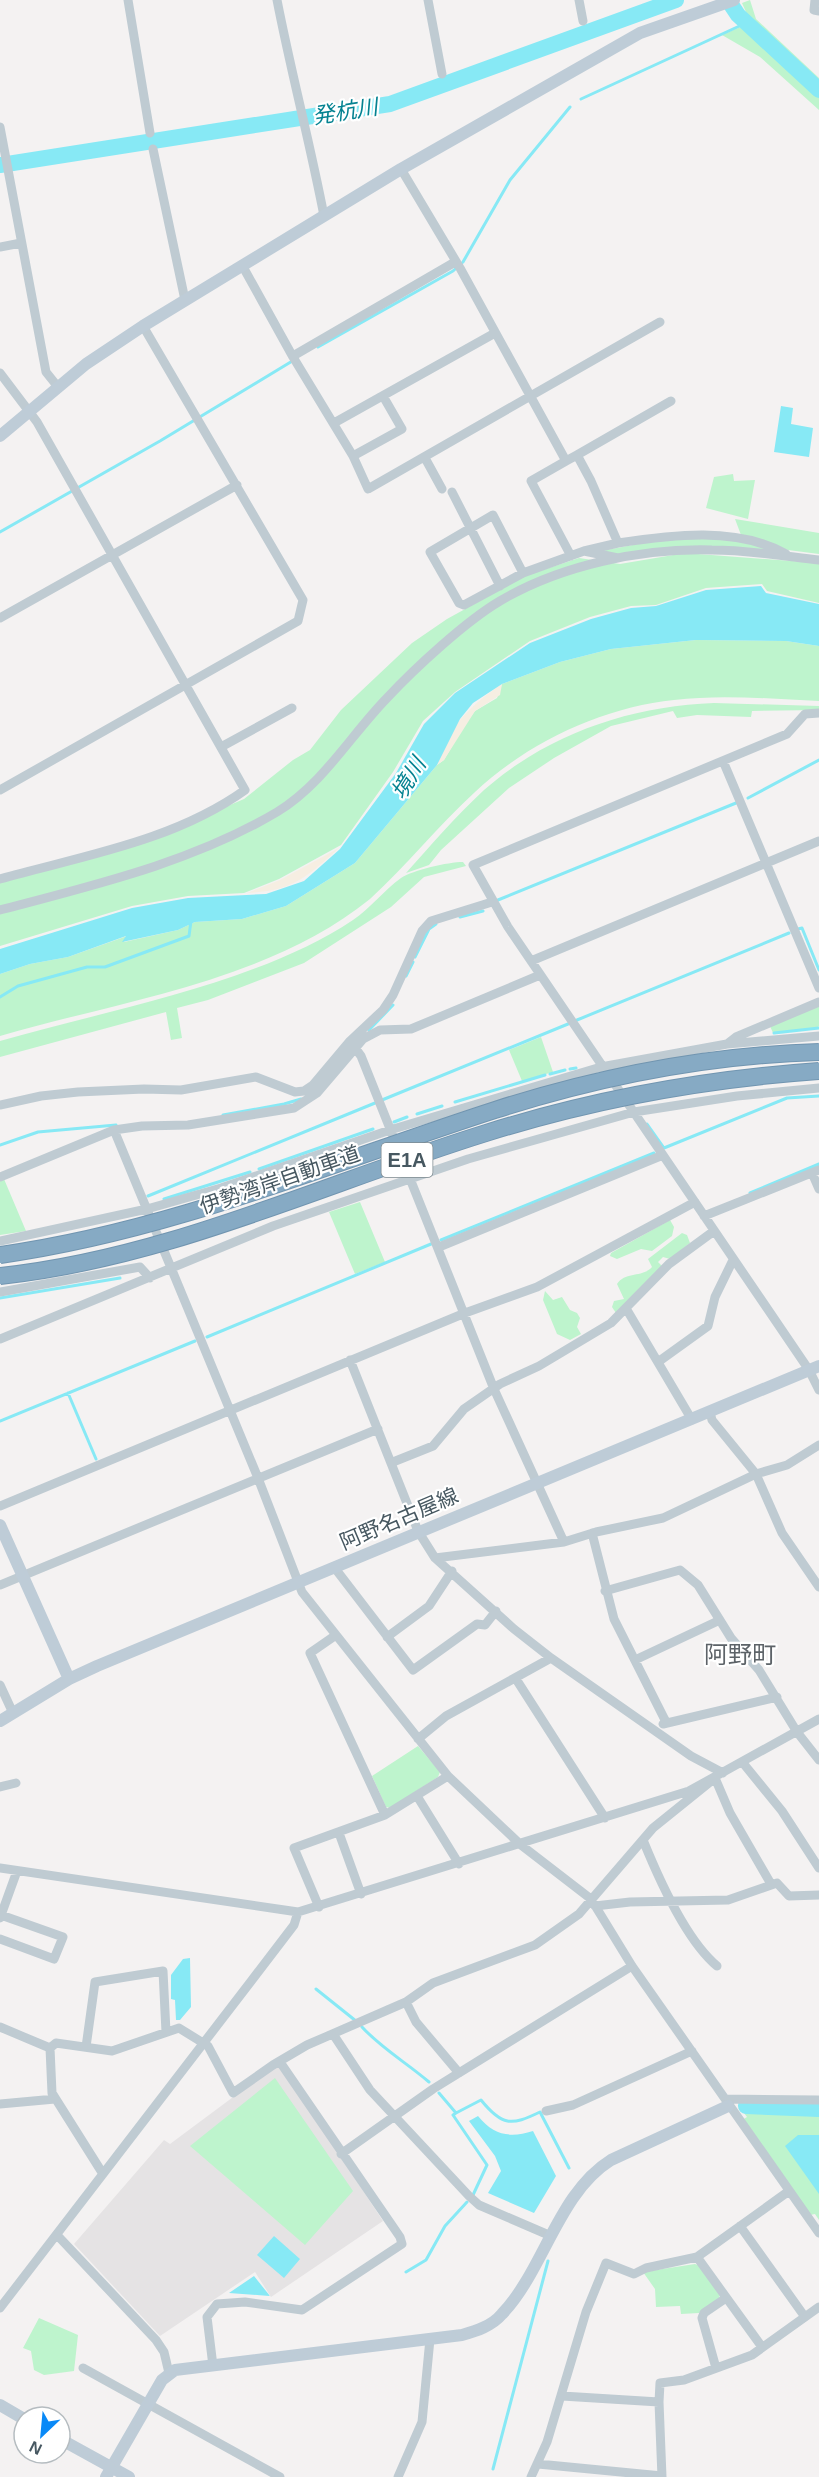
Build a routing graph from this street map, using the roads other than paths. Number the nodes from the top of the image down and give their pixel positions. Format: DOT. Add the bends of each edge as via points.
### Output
graph roads {
  1 [pos="128,0"];
  2 [pos="277,0"];
  3 [pos="428,0"];
  4 [pos="579,0"];
  5 [pos="815,0"];
  6 [pos="728,2"];
  7 [pos="819,11"];
  8 [pos="583,21"];
  9 [pos="442,74"];
  10 [pos="0,127"];
  11 [pos="150,133"];
  12 [pos="153,149"];
  13 [pos="401,169"];
  14 [pos="324,216"];
  15 [pos="21,243"];
  16 [pos="0,247"];
  17 [pos="242,265"];
  18 [pos="458,265"];
  19 [pos="184,300"];
  20 [pos="660,322"];
  21 [pos="143,326"];
  22 [pos="495,333"];
  23 [pos="294,359"];
  24 [pos="0,373"];
  25 [pos="58,387"];
  26 [pos="383,396"];
  27 [pos="530,397"];
  28 [pos="671,401"];
  29 [pos="29,412"];
  30 [pos="334,423"];
  31 [pos="0,436"];
  32 [pos="577,455"];
  33 [pos="353,456"];
  34 [pos="425,458"];
  35 [pos="566,461"];
  36 [pos="237,484"];
  37 [pos="442,489"];
  38 [pos="452,492"];
  39 [pos="470,527"];
  40 [pos="618,543"];
  41 [pos="584,551"];
  42 [pos="112,554"];
  43 [pos="571,556"];
  44 [pos="789,556"];
  45 [pos="620,559"];
  46 [pos="819,560"];
  47 [pos="523,573"];
  48 [pos="500,586"];
  49 [pos="0,618"];
  50 [pos="186,683"];
  51 [pos="292,708"];
  52 [pos="819,713"];
  53 [pos="221,747"];
  54 [pos="723,761"];
  55 [pos="0,790"];
  56 [pos="819,841"];
  57 [pos="767,862"];
  58 [pos="0,879"];
  59 [pos="492,902"];
  60 [pos="0,910"];
  61 [pos="531,961"];
  62 [pos="540,975"];
  63 [pos="819,988"];
  64 [pos="819,1002"];
  65 [pos="819,1036"];
  66 [pos="353,1044"];
  67 [pos="727,1044"];
  68 [pos="819,1052"];
  69 [pos="601,1066"];
  70 [pos="819,1071"];
  71 [pos="819,1088"];
  72 [pos="0,1105"];
  73 [pos="634,1113"];
  74 [pos="114,1130"];
  75 [pos="390,1130"];
  76 [pos="663,1155"];
  77 [pos="816,1171"];
  78 [pos="0,1177"];
  79 [pos="411,1180"];
  80 [pos="819,1189"];
  81 [pos="695,1202"];
  82 [pos="147,1209"];
  83 [pos="704,1216"];
  84 [pos="714,1231"];
  85 [pos="0,1241"];
  86 [pos="439,1246"];
  87 [pos="0,1255"];
  88 [pos="733,1260"];
  89 [pos="171,1268"];
  90 [pos="0,1276"];
  91 [pos="150,1278"];
  92 [pos="0,1292"];
  93 [pos="627,1310"];
  94 [pos="465,1312"];
  95 [pos="0,1339"];
  96 [pos="350,1360"];
  97 [pos="658,1362"];
  98 [pos="814,1368"];
  99 [pos="494,1389"];
  100 [pos="819,1390"];
  101 [pos="230,1409"];
  102 [pos="710,1412"];
  103 [pos="692,1420"];
  104 [pos="378,1429"];
  105 [pos="819,1445"];
  106 [pos="393,1462"];
  107 [pos="756,1474"];
  108 [pos="258,1478"];
  109 [pos="535,1483"];
  110 [pos="0,1506"];
  111 [pos="0,1525"];
  112 [pos="418,1531"];
  113 [pos="592,1533"];
  114 [pos="564,1542"];
  115 [pos="435,1558"];
  116 [pos="334,1567"];
  117 [pos="452,1571"];
  118 [pos="22,1576"];
  119 [pos="298,1581"];
  120 [pos="0,1585"];
  121 [pos="819,1587"];
  122 [pos="605,1591"];
  123 [pos="496,1611"];
  124 [pos="720,1620"];
  125 [pos="336,1635"];
  126 [pos="387,1637"];
  127 [pos="551,1658"];
  128 [pos="635,1660"];
  129 [pos="69,1679"];
  130 [pos="516,1679"];
  131 [pos="0,1685"];
  132 [pos="777,1697"];
  133 [pos="13,1713"];
  134 [pos="819,1719"];
  135 [pos="0,1721"];
  136 [pos="666,1722"];
  137 [pos="657,1730"];
  138 [pos="797,1732"];
  139 [pos="418,1739"];
  140 [pos="819,1760"];
  141 [pos="743,1763"];
  142 [pos="448,1776"];
  143 [pos="719,1776"];
  144 [pos="16,1784"];
  145 [pos="0,1787"];
  146 [pos="417,1796"];
  147 [pos="385,1815"];
  148 [pos="605,1818"];
  149 [pos="339,1833"];
  150 [pos="643,1840"];
  151 [pos="521,1845"];
  152 [pos="459,1864"];
  153 [pos="0,1868"];
  154 [pos="819,1868"];
  155 [pos="17,1871"];
  156 [pos="771,1884"];
  157 [pos="361,1894"];
  158 [pos="819,1895"];
  159 [pos="673,1901"];
  160 [pos="593,1903"];
  161 [pos="319,1907"];
  162 [pos="298,1912"];
  163 [pos="1,1917"];
  164 [pos="0,1940"];
  165 [pos="632,1966"];
  166 [pos="717,1966"];
  167 [pos="406,2002"];
  168 [pos="0,2027"];
  169 [pos="166,2032"];
  170 [pos="333,2034"];
  171 [pos="202,2043"];
  172 [pos="86,2047"];
  173 [pos="50,2048"];
  174 [pos="692,2051"];
  175 [pos="280,2062"];
  176 [pos="459,2073"];
  177 [pos="55,2098"];
  178 [pos="819,2100"];
  179 [pos="727,2103"];
  180 [pos="0,2104"];
  181 [pos="546,2111"];
  182 [pos="395,2116"];
  183 [pos="341,2154"];
  184 [pos="103,2174"];
  185 [pos="789,2191"];
  186 [pos="740,2226"];
  187 [pos="819,2234"];
  188 [pos="57,2235"];
  189 [pos="551,2236"];
  190 [pos="697,2257"];
  191 [pos="726,2298"];
  192 [pos="819,2307"];
  193 [pos="0,2308"];
  194 [pos="804,2317"];
  195 [pos="430,2340"];
  196 [pos="762,2347"];
  197 [pos="213,2366"];
  198 [pos="83,2368"];
  199 [pos="716,2368"];
  200 [pos="169,2373"];
  201 [pos="562,2396"];
  202 [pos="659,2402"];
  203 [pos="148,2404"];
  204 [pos="72,2447"];
  205 [pos="538,2464"];
  206 [pos="109,2472"];
  207 [pos="662,2476"];
  208 [pos="129,2477"];
  209 [pos="280,2477"];
  210 [pos="399,2477"];
  211 [pos="531,2477"];
  1 -- 11 [label="street"];
  2 -- 14 [label="street"];
  3 -- 9 [label="street"];
  4 -- 8 [label="street"];
  5 -- 7 [label="street" via="814,10"];
  6 -- 13 [label="street" via="630,38"];
  10 -- 15 [label="street"];
  12 -- 19 [label="street"];
  13 -- 14 [label="street"];
  13 -- 18 [label="street"];
  14 -- 17 [label="street"];
  15 -- 16 [label="street"];
  15 -- 25 [label="street" via="46,372"];
  17 -- 19 [label="street"];
  17 -- 23 [label="street"];
  18 -- 22 [label="street"];
  18 -- 23 [label="street"];
  19 -- 21 [label="street"];
  20 -- 27 [label="street"];
  21 -- 25 [label="street"];
  21 -- 36 [label="street"];
  22 -- 26 [label="street"];
  22 -- 27 [label="street"];
  23 -- 30 [label="street"];
  24 -- 29 [label="street"];
  25 -- 29 [label="street"];
  26 -- 30 [label="street"];
  26 -- 33 [label="street" via="402,429"];
  27 -- 34 [label="street"];
  27 -- 35 [label="street"];
  28 -- 32 [label="street"];
  29 -- 31 [label="street"];
  29 -- 42 [label="street"];
  30 -- 33 [label="street"];
  32 -- 35 [label="street"];
  32 -- 40 [label="street"];
  33 -- 34 [label="street" via="368,489"];
  34 -- 37 [label="street"];
  35 -- 43 [label="street" via="531,481"];
  36 -- 42 [label="street"];
  36 -- 50 [label="street" via="303,600 298,621"];
  38 -- 39 [label="street"];
  39 -- 47 [label="street" via="493,515"];
  39 -- 48 [label="street"];
  39 -- 48 [label="street" via="430,552 459,603 464,605"];
  40 -- 41 [label="street"];
  40 -- 44 [label="street" via="700,535 768,544"];
  41 -- 43 [label="street"];
  41 -- 45 [label="street"];
  42 -- 49 [label="street"];
  42 -- 50 [label="street"];
  43 -- 47 [label="street"];
  44 -- 45 [label="street" via="712,550 664,551"];
  44 -- 46 [label="street"];
  45 -- 60 [label="street" via="537,584 482,614 397,687 323,774 277,812 196,850 115,880"];
  47 -- 48 [label="street"];
  50 -- 53 [label="street"];
  50 -- 55 [label="street"];
  51 -- 53 [label="street"];
  52 -- 54 [label="street" via="805,714 787,734"];
  53 -- 58 [label="street" via="245,790 228,802 135,842"];
  54 -- 57 [label="street"];
  54 -- 59 [label="street" via="473,865"];
  56 -- 57 [label="street"];
  57 -- 61 [label="street"];
  57 -- 63 [label="street"];
  59 -- 61 [label="street"];
  59 -- 66 [label="street" via="430,921 393,995"];
  61 -- 62 [label="street"];
  62 -- 66 [label="street" via="411,1029 380,1030"];
  62 -- 69 [label="street"];
  64 -- 67 [label="street"];
  65 -- 67 [label="street"];
  66 -- 72 [label="street" via="304,1091 294,1092 256,1077 181,1090 78,1092"];
  66 -- 74 [label="street" via="317,1093 294,1108 188,1125"];
  66 -- 75 [label="street"];
  67 -- 69 [label="street"];
  68 -- 87 [label="highway, 伊勢湾岸自動車道 / E1A, bridge" via="717,1060 566,1091 496,1110 145,1227"];
  69 -- 73 [label="street"];
  69 -- 75 [label="street"];
  70 -- 90 [label="highway, 伊勢湾岸自動車道 / E1A, bridge" via="729,1079 594,1104 486,1133 127,1252"];
  71 -- 73 [label="street" via="737,1096"];
  73 -- 76 [label="street"];
  73 -- 79 [label="street" via="468,1159"];
  74 -- 78 [label="street"];
  74 -- 82 [label="street"];
  75 -- 79 [label="street"];
  75 -- 82 [label="street"];
  76 -- 81 [label="street"];
  76 -- 86 [label="street"];
  77 -- 80 [label="street"];
  77 -- 83 [label="street"];
  79 -- 86 [label="street"];
  79 -- 89 [label="street" via="273,1226"];
  81 -- 83 [label="street"];
  81 -- 94 [label="street" via="537,1287"];
  82 -- 85 [label="street"];
  82 -- 89 [label="street"];
  83 -- 84 [label="street"];
  84 -- 88 [label="street"];
  84 -- 93 [label="street" via="669,1264"];
  86 -- 94 [label="street"];
  88 -- 97 [label="street" via="715,1297 708,1326"];
  88 -- 98 [label="street"];
  89 -- 91 [label="street"];
  89 -- 101 [label="street"];
  91 -- 92 [label="street" via="140,1267"];
  91 -- 95 [label="street"];
  93 -- 97 [label="street"];
  93 -- 99 [label="street" via="611,1323"];
  94 -- 96 [label="street"];
  94 -- 99 [label="street"];
  96 -- 101 [label="street"];
  96 -- 104 [label="street"];
  97 -- 103 [label="street"];
  98 -- 100 [label="street"];
  98 -- 102 [label="street, 阿野名古屋線"];
  99 -- 106 [label="street" via="465,1410 433,1446"];
  99 -- 109 [label="street"];
  101 -- 108 [label="street"];
  101 -- 110 [label="street"];
  102 -- 103 [label="street, 阿野名古屋線"];
  102 -- 107 [label="street" via="712,1420"];
  103 -- 109 [label="street, 阿野名古屋線"];
  104 -- 106 [label="street"];
  104 -- 108 [label="street"];
  105 -- 107 [label="street" via="787,1465"];
  106 -- 112 [label="street"];
  107 -- 113 [label="street" via="663,1518"];
  107 -- 121 [label="street" via="782,1533"];
  108 -- 118 [label="street"];
  108 -- 119 [label="street"];
  109 -- 112 [label="street, 阿野名古屋線"];
  109 -- 114 [label="street"];
  111 -- 118 [label="street"];
  112 -- 115 [label="street"];
  112 -- 116 [label="street, 阿野名古屋線"];
  113 -- 114 [label="street"];
  113 -- 122 [label="street"];
  114 -- 115 [label="street"];
  115 -- 117 [label="street"];
  116 -- 119 [label="street, 阿野名古屋線"];
  116 -- 126 [label="street"];
  117 -- 123 [label="street"];
  117 -- 126 [label="street" via="429,1606"];
  118 -- 120 [label="street"];
  118 -- 129 [label="street"];
  119 -- 125 [label="street" via="302,1592"];
  119 -- 129 [label="street, 阿野名古屋線"];
  122 -- 124 [label="street" via="680,1570 698,1585"];
  122 -- 128 [label="street" via="618,1629"];
  123 -- 126 [label="street" via="485,1625 467,1629 413,1671"];
  123 -- 127 [label="street"];
  124 -- 128 [label="street"];
  124 -- 132 [label="street"];
  125 -- 139 [label="street"];
  125 -- 147 [label="street" via="310,1653"];
  127 -- 130 [label="street"];
  127 -- 137 [label="street"];
  128 -- 136 [label="street"];
  129 -- 133 [label="street, 阿野名古屋線"];
  130 -- 139 [label="street" via="446,1716"];
  130 -- 148 [label="street"];
  131 -- 133 [label="street"];
  132 -- 136 [label="street"];
  132 -- 138 [label="street"];
  133 -- 135 [label="street, 阿野名古屋線"];
  134 -- 138 [label="street"];
  136 -- 137 [label="street"];
  137 -- 143 [label="street"];
  138 -- 140 [label="street"];
  138 -- 141 [label="street"];
  139 -- 142 [label="street"];
  141 -- 143 [label="street"];
  141 -- 154 [label="street" via="782,1811"];
  142 -- 146 [label="street"];
  142 -- 151 [label="street"];
  143 -- 148 [label="street" via="689,1791"];
  143 -- 150 [label="street"];
  143 -- 156 [label="street" via="730,1813"];
  144 -- 145 [label="street"];
  146 -- 147 [label="street"];
  146 -- 152 [label="street"];
  147 -- 149 [label="street"];
  148 -- 151 [label="street"];
  149 -- 157 [label="street"];
  149 -- 161 [label="street" via="294,1848"];
  150 -- 159 [label="street"];
  150 -- 160 [label="street"];
  151 -- 152 [label="street"];
  151 -- 160 [label="street"];
  152 -- 157 [label="street"];
  153 -- 155 [label="street"];
  155 -- 162 [label="street"];
  155 -- 163 [label="street"];
  156 -- 158 [label="street" via="777,1883 789,1896"];
  156 -- 159 [label="street" via="728,1900"];
  157 -- 161 [label="street"];
  159 -- 160 [label="street"];
  159 -- 166 [label="street" via="699,1948"];
  160 -- 165 [label="street"];
  160 -- 167 [label="street" via="535,1945 433,1983"];
  161 -- 162 [label="street"];
  162 -- 171 [label="street" via="294,1925"];
  163 -- 164 [label="street" via="63,1937 54,1959"];
  165 -- 174 [label="street"];
  165 -- 176 [label="street"];
  167 -- 170 [label="street"];
  167 -- 176 [label="street" via="416,2022"];
  168 -- 173 [label="street"];
  169 -- 171 [label="street" via="179,2028"];
  169 -- 172 [label="street" via="112,2051"];
  169 -- 172 [label="street" via="163,1971 95,1982"];
  170 -- 175 [label="street"];
  170 -- 182 [label="street" via="364,2081"];
  171 -- 175 [label="street" via="208,2046 233,2093"];
  171 -- 184 [label="street"];
  172 -- 173 [label="street" via="56,2043"];
  173 -- 177 [label="street"];
  174 -- 179 [label="street"];
  174 -- 181 [label="street" via="573,2105"];
  175 -- 183 [label="street"];
  176 -- 182 [label="street"];
  177 -- 180 [label="street"];
  177 -- 184 [label="street"];
  178 -- 179 [label="street"];
  179 -- 185 [label="street"];
  179 -- 189 [label="street" via="603,2164 586,2181"];
  182 -- 183 [label="street"];
  182 -- 189 [label="street" via="479,2205"];
  183 -- 197 [label="street" via="402,2244 302,2310 245,2302 217,2304 207,2318"];
  184 -- 188 [label="street"];
  185 -- 186 [label="street"];
  185 -- 187 [label="street"];
  186 -- 190 [label="street"];
  186 -- 194 [label="street"];
  188 -- 193 [label="street"];
  188 -- 200 [label="street" via="156,2340 164,2352"];
  189 -- 195 [label="street" via="502,2315 478,2330"];
  190 -- 191 [label="street"];
  190 -- 201 [label="street" via="634,2274 606,2263 586,2312"];
  191 -- 196 [label="street"];
  191 -- 199 [label="street" via="702,2318"];
  192 -- 194 [label="street"];
  194 -- 196 [label="street"];
  195 -- 197 [label="street"];
  195 -- 210 [label="street" via="422,2422"];
  196 -- 199 [label="street" via="752,2355"];
  197 -- 200 [label="street"];
  198 -- 203 [label="street"];
  199 -- 202 [label="street" via="660,2384"];
  200 -- 203 [label="street"];
  201 -- 202 [label="street"];
  201 -- 205 [label="street"];
  202 -- 207 [label="street"];
  203 -- 206 [label="street"];
  203 -- 209 [label="street"];
  204 -- 206 [label="street"];
  205 -- 207 [label="street"];
  205 -- 211 [label="street"];
  206 -- 208 [label="street"];
}
